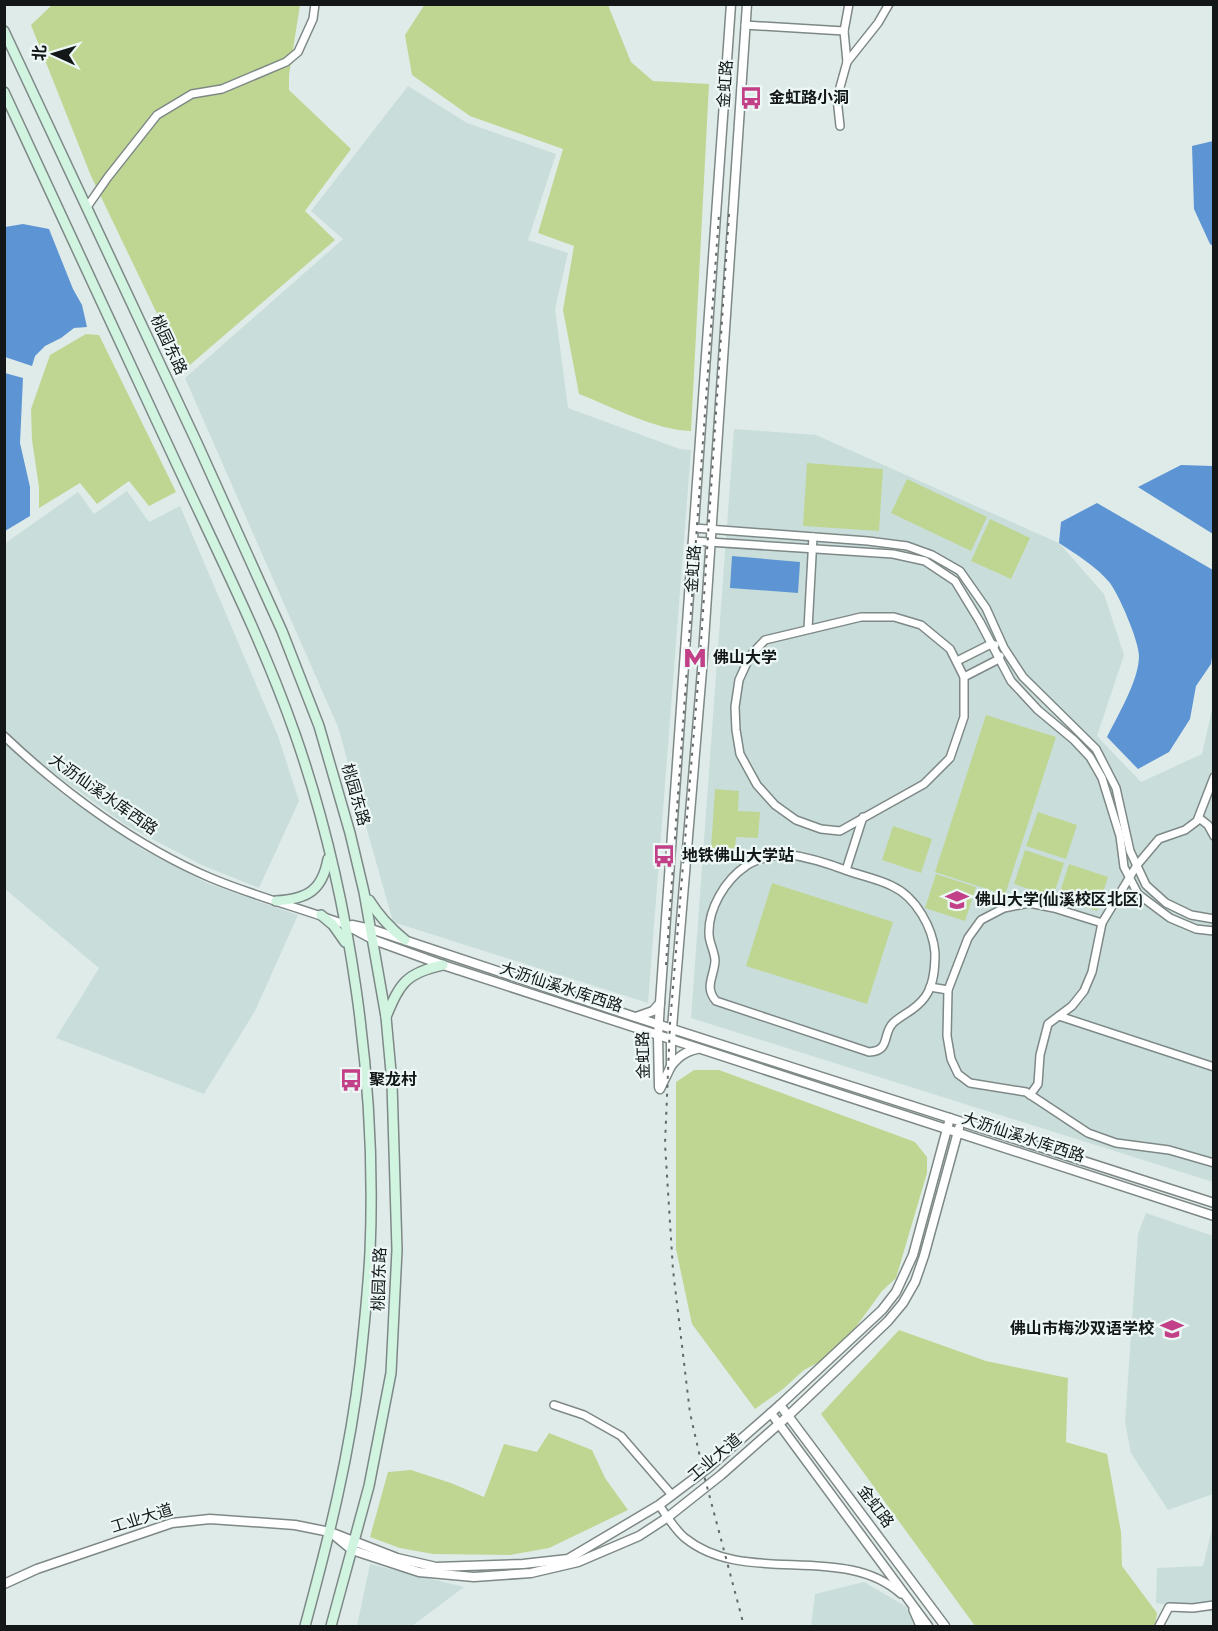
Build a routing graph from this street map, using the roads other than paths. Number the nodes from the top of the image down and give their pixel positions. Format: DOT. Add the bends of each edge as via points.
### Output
graph roads {
  1 [pos="315,4"];
  2 [pos="731,4"];
  3 [pos="747,4"];
  4 [pos="849,4"];
  5 [pos="889,4"];
  6 [pos="745,25"];
  7 [pos="4,31"];
  8 [pos="844,31"];
  9 [pos="847,62"];
  10 [pos="4,92"];
  11 [pos="840,126"];
  12 [pos="87,207"];
  13 [pos="694,528"];
  14 [pos="712,529"];
  15 [pos="813,537"];
  16 [pos="693,541"];
  17 [pos="711,542"];
  18 [pos="813,550"];
  19 [pos="808,629"];
  20 [pos="992,644"];
  21 [pos="1004,648"];
  22 [pos="999,658"];
  23 [pos="957,662"];
  24 [pos="964,677"];
  25 [pos="4,736"];
  26 [pos="1214,777"];
  27 [pos="863,817"];
  28 [pos="1199,818"];
  29 [pos="1214,836"];
  30 [pos="329,854"];
  31 [pos="1137,865"];
  32 [pos="846,870"];
  33 [pos="1130,878"];
  34 [pos="364,892"];
  35 [pos="276,901"];
  36 [pos="321,915"];
  37 [pos="1214,919"];
  38 [pos="1102,923"];
  39 [pos="344,924"];
  40 [pos="371,929"];
  41 [pos="1214,931"];
  42 [pos="374,940"];
  43 [pos="405,940"];
  44 [pos="349,952"];
  45 [pos="443,965"];
  46 [pos="930,987"];
  47 [pos="948,990"];
  48 [pos="660,1002"];
  49 [pos="1059,1016"];
  50 [pos="386,1017"];
  51 [pos="635,1017"];
  52 [pos="659,1024"];
  53 [pos="633,1028"];
  54 [pos="672,1028"];
  55 [pos="658,1036"];
  56 [pos="670,1040"];
  57 [pos="699,1049"];
  58 [pos="658,1058"];
  59 [pos="671,1066"];
  60 [pos="1214,1067"];
  61 [pos="1030,1095"];
  62 [pos="950,1118"];
  63 [pos="960,1121"];
  64 [pos="947,1129"];
  65 [pos="958,1132"];
  66 [pos="1214,1163"];
  67 [pos="1214,1203"];
  68 [pos="1214,1216"];
  69 [pos="555,1405"];
  70 [pos="780,1405"];
  71 [pos="771,1413"];
  72 [pos="788,1416"];
  73 [pos="778,1423"];
  74 [pos="672,1495"];
  75 [pos="659,1505"];
  76 [pos="668,1517"];
  77 [pos="330,1532"];
  78 [pos="353,1546"];
  79 [pos="4,1584"];
  80 [pos="1214,1605"];
  81 [pos="305,1626"];
  82 [pos="331,1626"];
  83 [pos="920,1626"];
  84 [pos="928,1626"];
  85 [pos="945,1626"];
  86 [pos="1159,1626"];
  1 -- 12 [label="street" via="313,19 298,52 285,62 231,85 192,94 158,115"];
  2 -- 13 [label="street, 金虹路"];
  3 -- 6 [label="street, 金虹路"];
  4 -- 8 [label="street"];
  5 -- 9 [label="street"];
  6 -- 8 [label="street"];
  6 -- 14 [label="street, 金虹路"];
  7 -- 12 [label="main road, 桃园东路"];
  8 -- 9 [label="street"];
  9 -- 11 [label="street" via="837,98"];
  10 -- 30 [label="main road, 桃园东路" via="259,640 295,735"];
  12 -- 34 [label="main road, 桃园东路" via="282,631 319,726"];
  13 -- 14 [label="street"];
  13 -- 16 [label="street, 金虹路"];
  14 -- 15 [label="street"];
  14 -- 17 [label="street, 金虹路"];
  15 -- 18 [label="street"];
  15 -- 21 [label="street" via="907,546 932,555 960,572 986,608"];
  16 -- 17 [label="street"];
  16 -- 48 [label="street, 金虹路"];
  17 -- 18 [label="street"];
  17 -- 54 [label="street, 金虹路"];
  18 -- 19 [label="street"];
  18 -- 20 [label="street" via="925,561 955,581"];
  19 -- 23 [label="street" via="861,617 894,617 921,625 950,649"];
  19 -- 27 [label="street" via="765,640 750,656 739,680 735,707 740,754 757,785 796,820 840,831"];
  20 -- 21 [label="street"];
  20 -- 22 [label="street"];
  20 -- 23 [label="street"];
  21 -- 22 [label="street"];
  21 -- 31 [label="street" via="1023,677 1096,750 1116,788 1130,851"];
  22 -- 24 [label="street"];
  22 -- 33 [label="street" via="1011,681 1090,757 1102,778"];
  23 -- 24 [label="street"];
  24 -- 27 [label="street" via="964,717 950,758 924,783"];
  25 -- 35 [label="street, 大沥仙溪水库西路" via="66,789 145,843 210,878"];
  26 -- 28 [label="street"];
  27 -- 32 [label="street"];
  28 -- 29 [label="street"];
  28 -- 31 [label="street" via="1185,830 1159,839"];
  30 -- 35 [label="main road" via="318,886 306,896"];
  30 -- 39 [label="main road, 桃园东路"];
  31 -- 33 [label="street"];
  31 -- 37 [label="street" via="1146,885 1166,903 1191,915"];
  32 -- 46 [label="street" via="893,886 919,910 934,945"];
  32 -- 46 [label="street" via="809,857 786,854 746,865 721,893 712,912 709,936 715,960 711,995 716,1001 876,1052 883,1047 892,1024 915,1009"];
  33 -- 38 [label="street"];
  33 -- 41 [label="street" via="1138,894 1170,918"];
  34 -- 40 [label="main road, 桃园东路"];
  34 -- 43 [label="main road" via="377,913"];
  35 -- 36 [label="street, 大沥仙溪水库西路"];
  36 -- 39 [label="street, 大沥仙溪水库西路"];
  36 -- 44 [label="main road" via="343,937"];
  38 -- 47 [label="street" via="1029,903 1004,908 981,920 968,938"];
  38 -- 49 [label="street" via="1084,991"];
  39 -- 40 [label="street"];
  39 -- 42 [label="street, 大沥仙溪水库西路"];
  39 -- 44 [label="main road, 桃园东路"];
  40 -- 42 [label="main road, 桃园东路"];
  40 -- 43 [label="street"];
  42 -- 45 [label="street, 大沥仙溪水库西路"];
  42 -- 50 [label="main road, 桃园东路"];
  43 -- 51 [label="street"];
  44 -- 77 [label="main road, 桃园东路" via="366,1082 370,1252 359,1369"];
  45 -- 50 [label="main road" via="421,970 404,982"];
  45 -- 53 [label="street, 大沥仙溪水库西路"];
  46 -- 47 [label="street"];
  47 -- 61 [label="street" via="947,1036 958,1074 970,1083"];
  48 -- 51 [label="street" via="653,1011"];
  48 -- 52 [label="street, 金虹路"];
  49 -- 60 [label="street"];
  49 -- 61 [label="street" via="1048,1024 1038,1084"];
  50 -- 78 [label="main road, 桃园东路" via="397,1250 391,1373"];
  51 -- 52 [label="street"];
  52 -- 54 [label="street"];
  52 -- 55 [label="street, 金虹路"];
  53 -- 55 [label="street, 大沥仙溪水库西路"];
  53 -- 58 [label="street" via="647,1036"];
  54 -- 56 [label="street, 金虹路"];
  54 -- 62 [label="street"];
  55 -- 56 [label="street, 大沥仙溪水库西路"];
  55 -- 58 [label="street, 金虹路"];
  56 -- 57 [label="street, 大沥仙溪水库西路"];
  56 -- 59 [label="street, 金虹路"];
  57 -- 59 [label="street" via="687,1051"];
  57 -- 64 [label="street, 大沥仙溪水库西路"];
  58 -- 59 [label="street, 金虹路" via="660,1089"];
  61 -- 66 [label="street" via="1088,1132 1116,1143 1169,1150"];
  62 -- 63 [label="street"];
  62 -- 64 [label="street"];
  63 -- 65 [label="street, 工业大道"];
  63 -- 67 [label="street"];
  64 -- 65 [label="street, 大沥仙溪水库西路"];
  64 -- 70 [label="street" via="912,1255 896,1292 868,1326"];
  65 -- 68 [label="street, 大沥仙溪水库西路"];
  65 -- 72 [label="street, 工业大道" via="924,1256 903,1303"];
  69 -- 74 [label="street" via="584,1415 621,1436"];
  70 -- 71 [label="street"];
  70 -- 72 [label="street, 金虹路"];
  71 -- 73 [label="street, 金虹路"];
  71 -- 74 [label="street, 工业大道"];
  72 -- 73 [label="street, 工业大道"];
  72 -- 85 [label="street, 金虹路"];
  73 -- 76 [label="street, 工业大道"];
  73 -- 84 [label="street, 金虹路"];
  74 -- 75 [label="street, 工业大道"];
  75 -- 76 [label="street"];
  75 -- 78 [label="street, 工业大道" via="568,1559 436,1567"];
  76 -- 78 [label="street, 工业大道" via="639,1536 578,1562 531,1573 474,1577 419,1572"];
  76 -- 83 [label="street" via="685,1538 726,1558 850,1569 880,1579 909,1601"];
  77 -- 78 [label="street, 工业大道"];
  77 -- 79 [label="street, 工业大道" via="295,1525 210,1519 172,1523"];
  77 -- 81 [label="main road, 桃园东路"];
  78 -- 82 [label="main road, 桃园东路"];
  80 -- 86 [label="street" via="1169,1607"];
}
